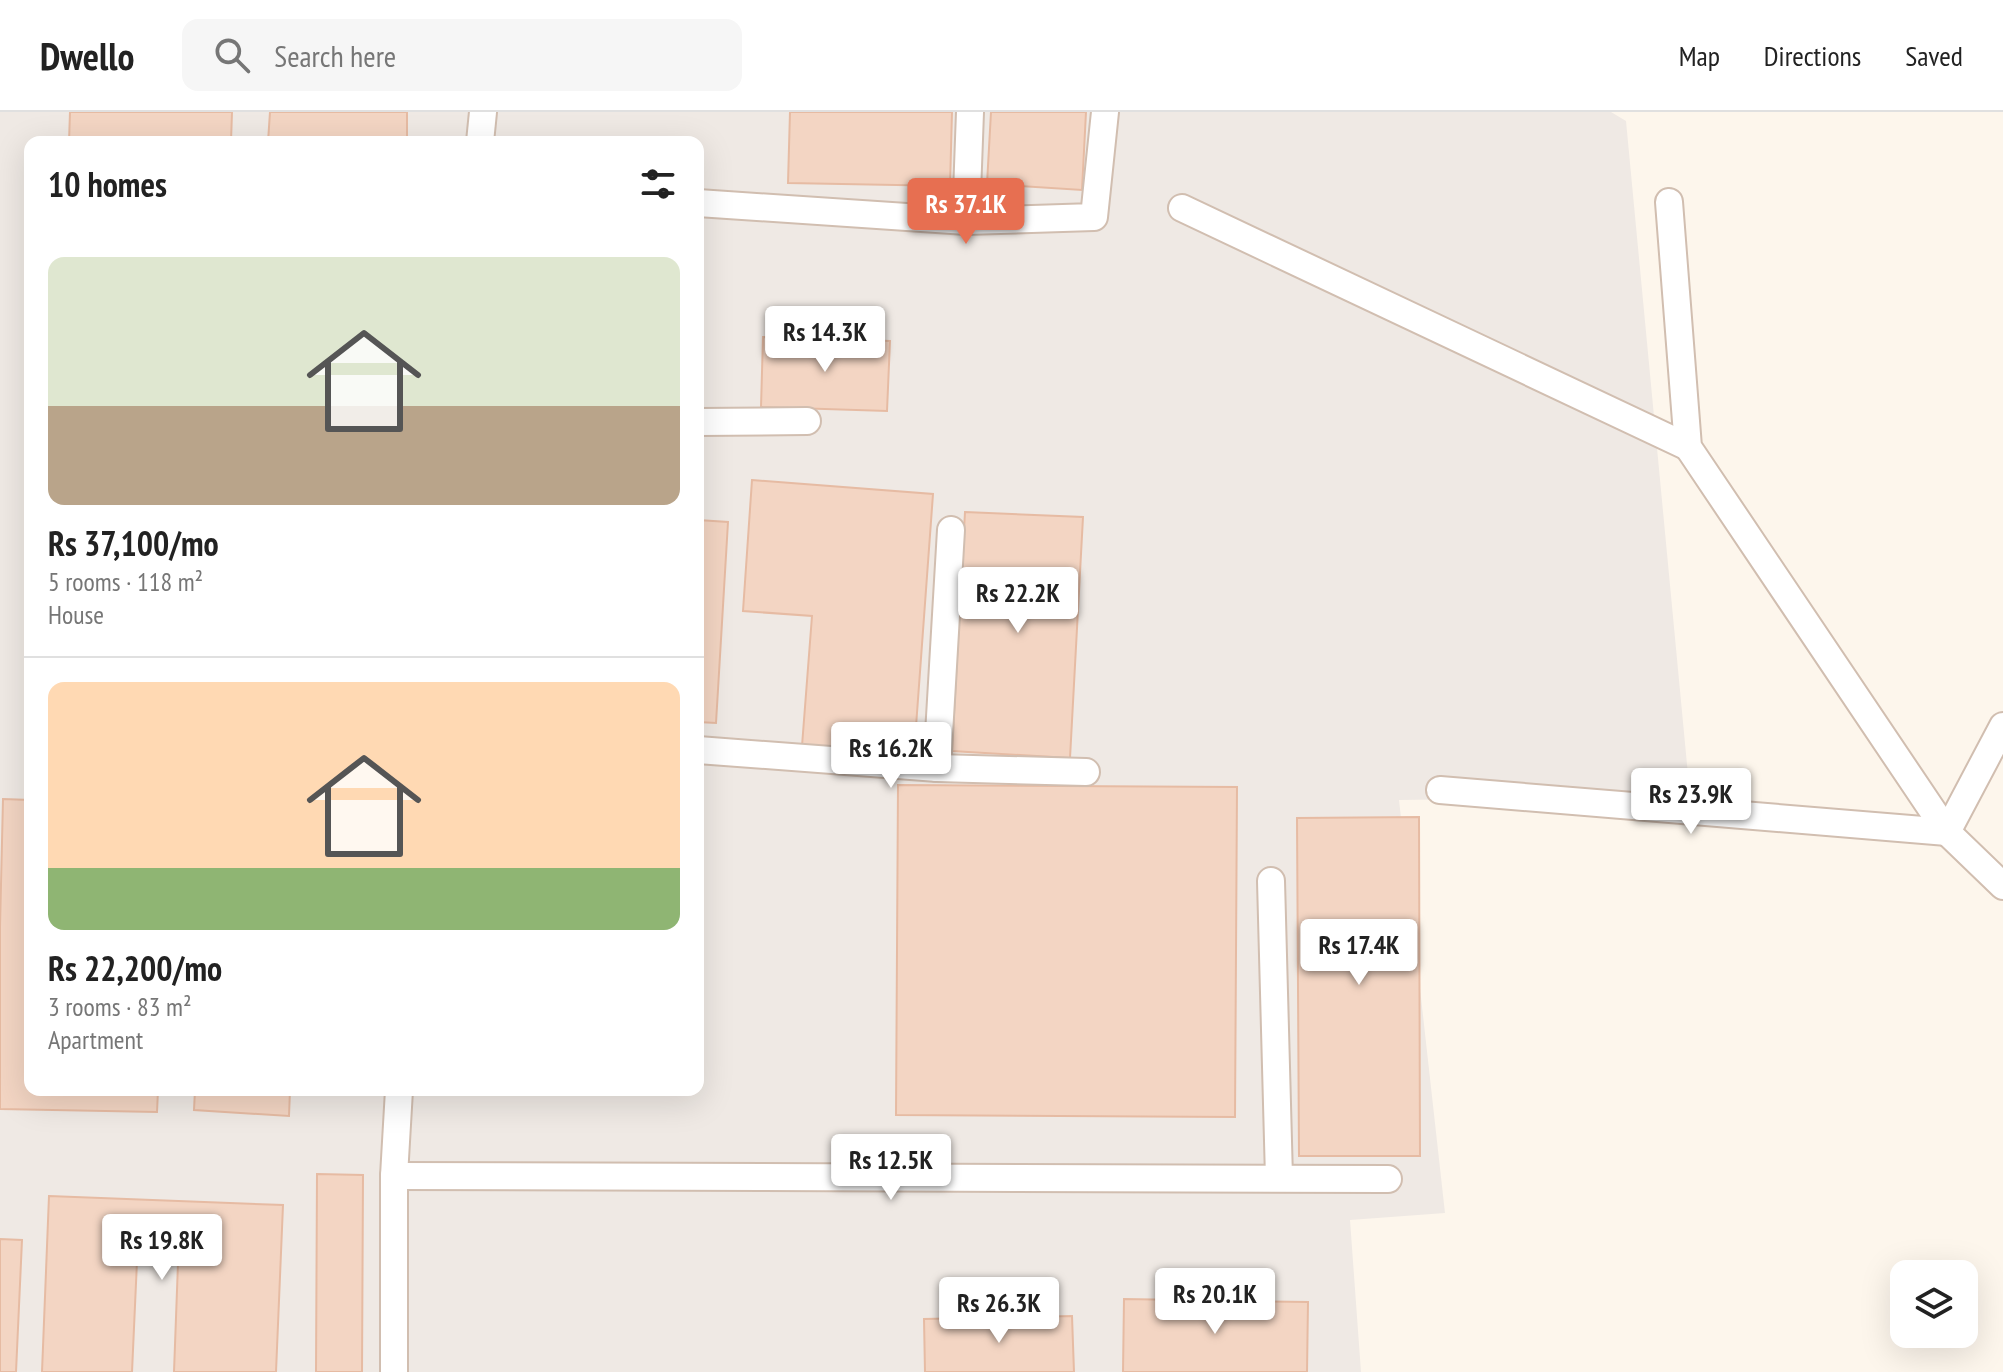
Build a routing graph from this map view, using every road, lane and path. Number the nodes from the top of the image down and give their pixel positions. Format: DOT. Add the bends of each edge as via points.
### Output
graph roads {
  1 [pos="483,112"];
  2 [pos="970,112"];
  3 [pos="1105,112"];
  4 [pos="481,136"];
  5 [pos="1669,202"];
  6 [pos="704,203"];
  7 [pos="1182,208"];
  8 [pos="966,221"];
  9 [pos="807,421"];
  10 [pos="704,422"];
  11 [pos="1688,447"];
  12 [pos="951,530"];
  13 [pos="2003,726"];
  14 [pos="704,750"];
  15 [pos="937,768"];
  16 [pos="1086,772"];
  17 [pos="1440,790"];
  18 [pos="1947,832"];
  19 [pos="1271,881"];
  20 [pos="2003,886"];
  21 [pos="399,1096"];
  22 [pos="394,1176"];
  23 [pos="1279,1178"];
  24 [pos="1388,1179"];
  25 [pos="394,1372"];
  1 -- 4 [label="street"];
  2 -- 8 [label="street"];
  3 -- 8 [label="street" via="1094,217"];
  5 -- 11 [label="street"];
  6 -- 8 [label="street"];
  7 -- 11 [label="street"];
  9 -- 10 [label="street"];
  11 -- 18 [label="street"];
  12 -- 15 [label="street"];
  13 -- 18 [label="street"];
  14 -- 15 [label="street"];
  15 -- 16 [label="street"];
  17 -- 18 [label="street"];
  18 -- 20 [label="street"];
  19 -- 23 [label="street"];
  21 -- 22 [label="street"];
  22 -- 23 [label="street"];
  22 -- 25 [label="street"];
  23 -- 24 [label="street"];
}
